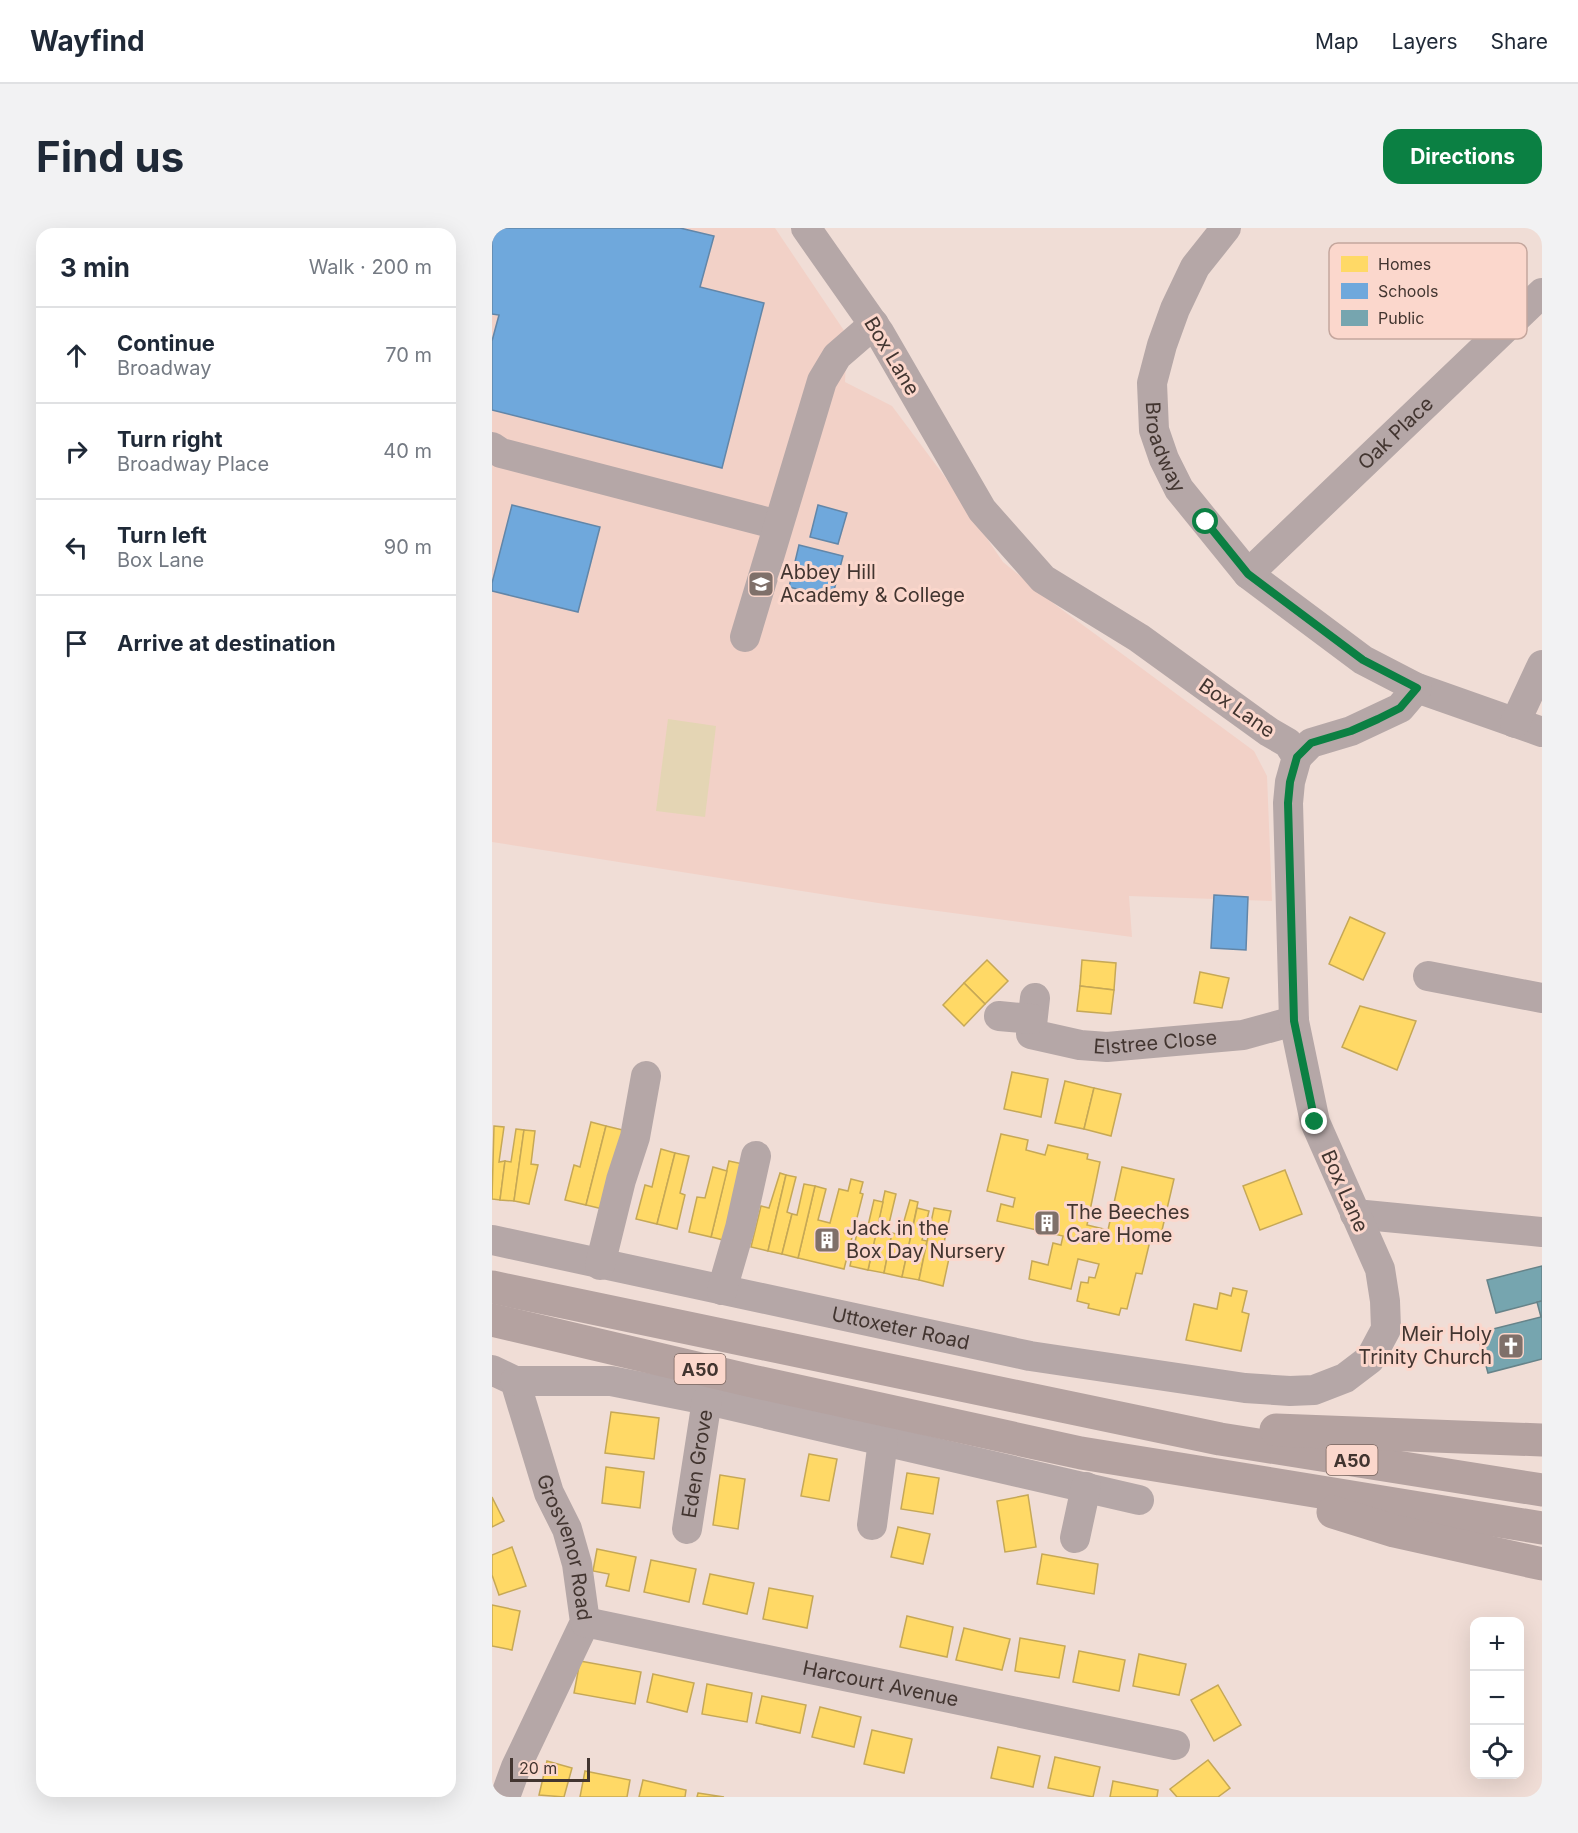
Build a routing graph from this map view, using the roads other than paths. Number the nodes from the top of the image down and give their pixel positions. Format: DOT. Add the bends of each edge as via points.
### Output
graph roads {
  1 [pos="806,228"];
  2 [pos="1226,228"];
  3 [pos="1542,292"];
  4 [pos="1527,306"];
  5 [pos="874,324"];
  6 [pos="1493,339"];
  7 [pos="492,447"];
  8 [pos="778,525"];
  9 [pos="1248,574"];
  10 [pos="745,637"];
  11 [pos="1542,665"];
  12 [pos="1417,688"];
  13 [pos="1529,728"];
  14 [pos="1297,757"];
  15 [pos="1428,976"];
  16 [pos="1542,998"];
  17 [pos="999,1016"];
  18 [pos="1294,1021"];
  19 [pos="646,1076"];
  20 [pos="756,1156"];
  21 [pos="1355,1214"];
  22 [pos="1542,1232"];
  23 [pos="492,1240"];
  24 [pos="600,1265"];
  25 [pos="492,1287"];
  26 [pos="722,1290"];
  27 [pos="492,1320"];
  28 [pos="503,1376"];
  29 [pos="1314,1390"];
  30 [pos="707,1400"];
  31 [pos="1163,1426"];
  32 [pos="1542,1440"];
  33 [pos="883,1441"];
  34 [pos="1216,1476"];
  35 [pos="1086,1487"];
  36 [pos="1542,1490"];
  37 [pos="1139,1500"];
  38 [pos="872,1525"];
  39 [pos="1542,1528"];
  40 [pos="687,1529"];
  41 [pos="1075,1538"];
  42 [pos="1542,1564"];
  43 [pos="585,1622"];
  44 [pos="1175,1745"];
  45 [pos="504,1762"];
  46 [pos="505,1797"];
  1 -- 5 [label="street, Box Lane"];
  2 -- 9 [label="street, Broadway" via="1195,267 1162,345 1152,383 1154,429 1179,489"];
  3 -- 4 [label="street, Oak Place"];
  5 -- 8 [label="street" via="837,356 822,381"];
  5 -- 14 [label="street, Box Lane" via="982,510 1043,579 1139,639 1288,743"];
  6 -- 9 [label="street, Oak Place"];
  7 -- 8 [label="street" via="501,453"];
  8 -- 10 [label="street"];
  9 -- 12 [label="street, Broadway" via="1363,660"];
  11 -- 13 [label="street"];
  12 -- 13 [label="street, Broadway"];
  12 -- 14 [label="street" via="1400,708 1351,731 1311,743"];
  14 -- 18 [label="street, Box Lane" via="1288,803"];
  15 -- 16 [label="street"];
  17 -- 18 [label="street, Elstree Close" via="1034,1009 1031,1034 1107,1047 1243,1035"];
  18 -- 21 [label="street, Box Lane" via="1315,1122"];
  19 -- 24 [label="street" via="635,1137"];
  20 -- 26 [label="street"];
  21 -- 22 [label="street"];
  21 -- 29 [label="street, Box Lane" via="1380,1269 1386,1329 1370,1359 1345,1378"];
  23 -- 24 [label="street, Uttoxeter Road"];
  24 -- 26 [label="street, Uttoxeter Road"];
  25 -- 31 [label="highway, A50"];
  26 -- 29 [label="street, Uttoxeter Road" via="1030,1356 1245,1388"];
  27 -- 34 [label="highway, A50" via="1081,1453"];
  28 -- 30 [label="street" via="611,1381"];
  28 -- 43 [label="street, Grosvenor Road" via="567,1529 577,1564"];
  30 -- 33 [label="street"];
  30 -- 40 [label="street, Eden Grove"];
  31 -- 32 [label="highway"];
  31 -- 36 [label="highway, A50" via="1220,1439"];
  33 -- 35 [label="street"];
  33 -- 38 [label="street"];
  34 -- 39 [label="highway, A50"];
  34 -- 42 [label="highway" via="1394,1531"];
  35 -- 37 [label="street"];
  35 -- 41 [label="street"];
  43 -- 44 [label="street, Harcourt Avenue"];
  43 -- 45 [label="street, Grosvenor Road"];
  45 -- 46 [label="street, Grosvenor Road"];
}
